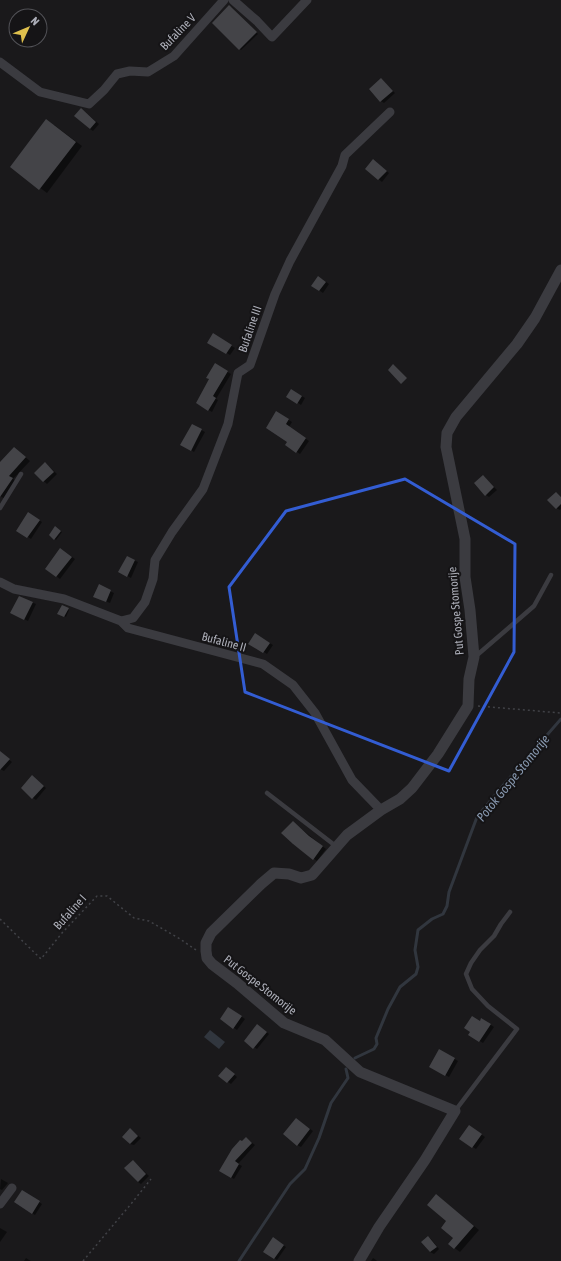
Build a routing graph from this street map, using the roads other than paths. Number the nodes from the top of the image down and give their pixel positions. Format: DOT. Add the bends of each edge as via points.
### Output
graph roads {
  1 [pos="224,0"];
  2 [pos="233,0"];
  3 [pos="307,0"];
  4 [pos="0,62"];
  5 [pos="390,112"];
  6 [pos="561,270"];
  7 [pos="21,474"];
  8 [pos="0,508"];
  9 [pos="551,575"];
  10 [pos="0,582"];
  11 [pos="122,621"];
  12 [pos="474,657"];
  13 [pos="267,793"];
  14 [pos="381,810"];
  15 [pos="337,846"];
  16 [pos="510,912"];
  17 [pos="455,1111"];
  18 [pos="12,1188"];
  19 [pos="0,1204"];
  20 [pos="359,1261"];
  1 -- 4 [label="street, Bufaline V" via="174,56 148,72 130,71 117,74 89,104 40,92"];
  2 -- 3 [label="street" via="272,37"];
  5 -- 11 [label="street, Bufaline III" via="345,155 342,166 290,261 275,294 250,365 238,373 228,424 203,489 155,560 153,578 144,602 133,618"];
  6 -- 12 [label="street, Put Gospe Stomorije" via="535,318 517,344 456,417 447,433 446,447 465,539 464,577"];
  7 -- 8 [label="lane"];
  9 -- 12 [label="lane" via="534,606"];
  10 -- 11 [label="street, Bufaline II" via="14,589 64,599"];
  11 -- 14 [label="street, Bufaline II" via="128,628 263,664 293,685 315,713 352,780"];
  12 -- 14 [label="street, Put Gospe Stomorije" via="468,706 438,754 412,788 400,799"];
  13 -- 15 [label="lane"];
  14 -- 15 [label="street, Put Gospe Stomorije" via="347,835"];
  15 -- 17 [label="street, Put Gospe Stomorije" via="312,874 301,878 274,872 211,933 206,943 207,958 284,1023 325,1040 360,1072"];
  16 -- 17 [label="lane" via="494,936 480,950 466,974 472,989 488,1006 518,1029"];
  17 -- 20 [label="street" via="379,1226"];
  18 -- 19 [label="street"];
}
